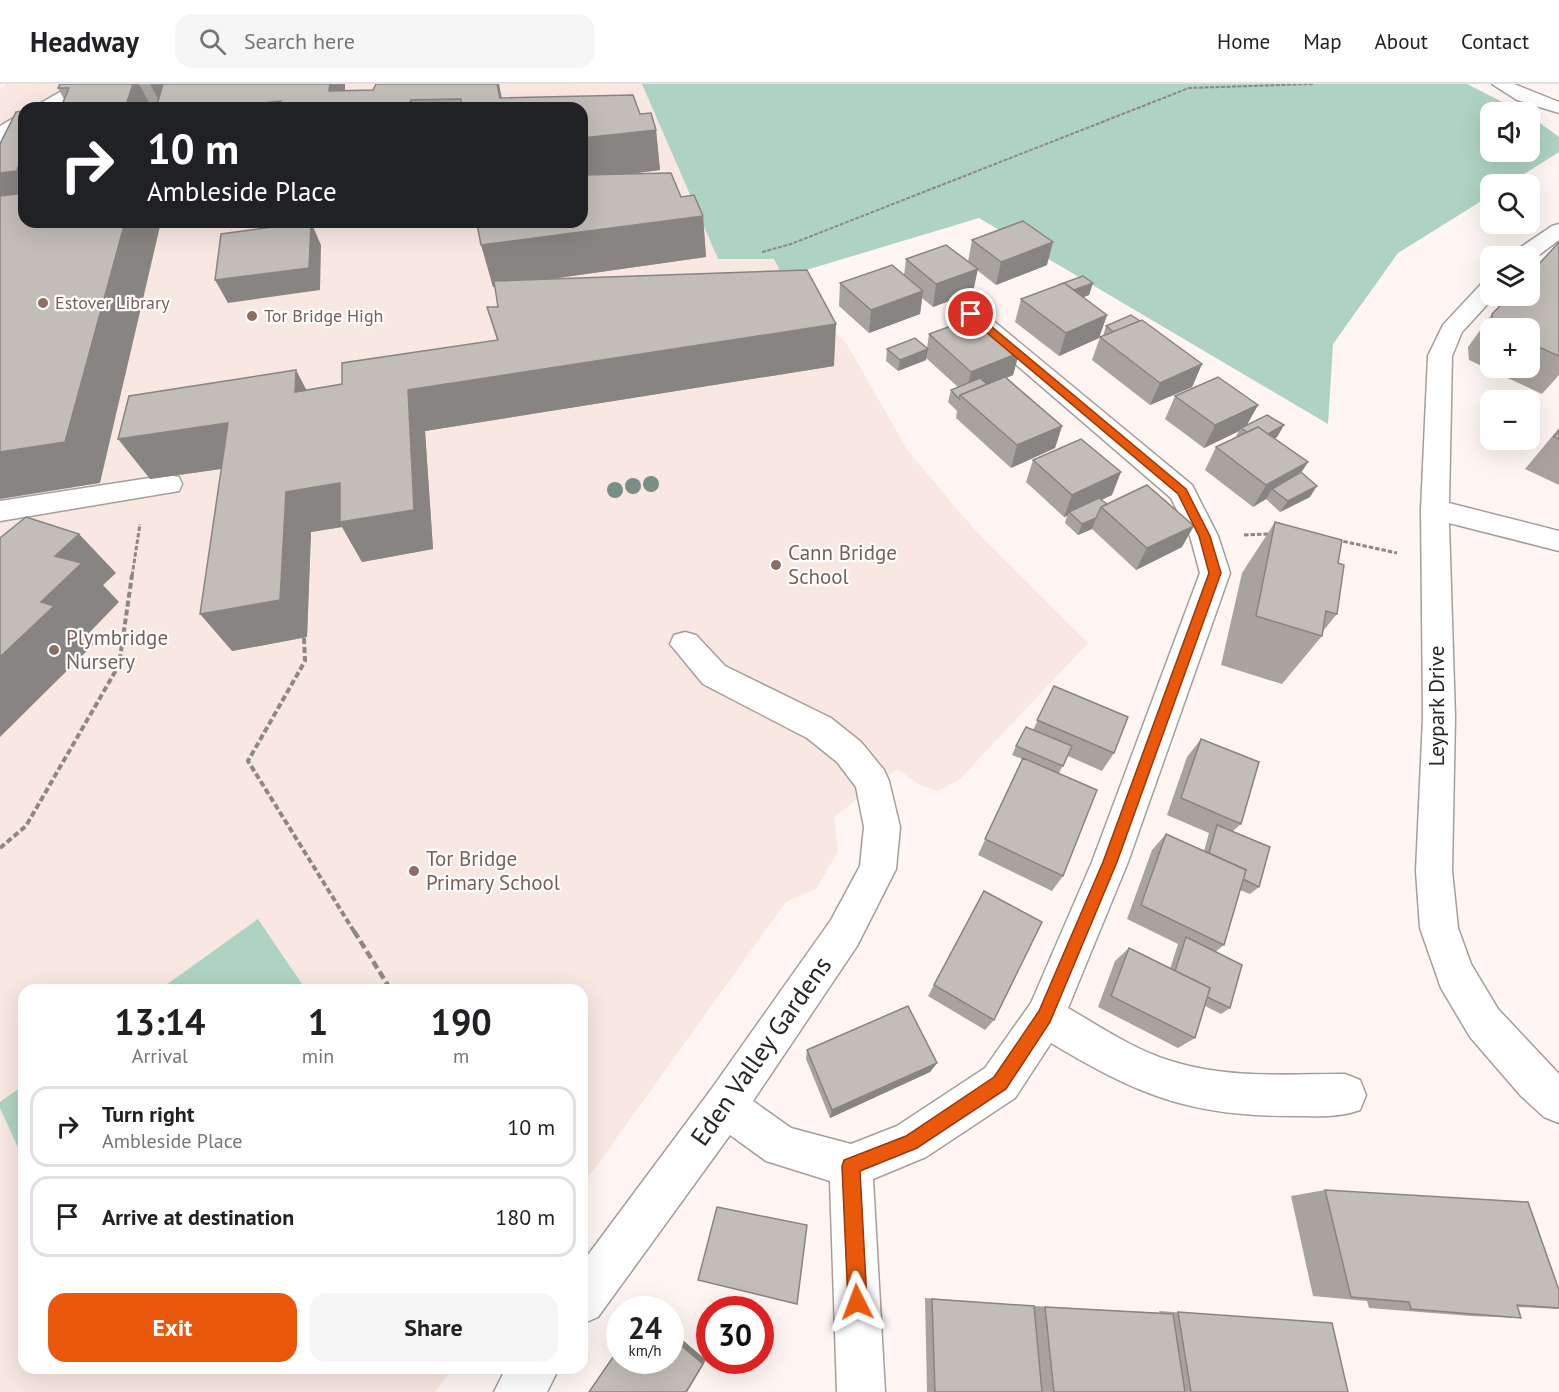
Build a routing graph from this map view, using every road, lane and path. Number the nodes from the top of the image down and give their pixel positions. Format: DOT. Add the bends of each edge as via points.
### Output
graph roads {
  1 [pos="87,84"];
  2 [pos="1313,84"];
  3 [pos="1501,84"];
  4 [pos="52,102"];
  5 [pos="1559,108"];
  6 [pos="18,121"];
  7 [pos="0,141"];
  8 [pos="1559,231"];
  9 [pos="1537,246"];
  10 [pos="762,252"];
  11 [pos="1480,299"];
  12 [pos="971,314"];
  13 [pos="157,486"];
  14 [pos="1435,509"];
  15 [pos="0,511"];
  16 [pos="1272,534"];
  17 [pos="1204,536"];
  18 [pos="1336,540"];
  19 [pos="1559,541"];
  20 [pos="1435,561"];
  21 [pos="303,638"];
  22 [pos="685,644"];
  23 [pos="0,848"];
  24 [pos="387,984"];
  25 [pos="1045,1017"];
  26 [pos="1345,1095"];
  27 [pos="1559,1102"];
  28 [pos="725,1106"];
  29 [pos="851,1166"];
  30 [pos="588,1293"];
  31 [pos="531,1374"];
  32 [pos="518,1392"];
  33 [pos="861,1392"];
  1 -- 4 [label="street"];
  2 -- 10 [label="path" via="1190,88"];
  3 -- 5 [label="street"];
  6 -- 7 [label="street" via="9,126"];
  8 -- 9 [label="street"];
  11 -- 14 [label="street, Leypark Drive" via="1451,330 1440,356"];
  12 -- 17 [label="street" via="1182,492"];
  13 -- 15 [label="street"];
  13 -- 23 [label="path" via="119,665 26,826"];
  14 -- 19 [label="street"];
  14 -- 20 [label="street, Leypark Drive"];
  16 -- 17 [label="path"];
  17 -- 25 [label="street" via="1215,573 1110,862"];
  18 -- 20 [label="path"];
  20 -- 27 [label="street, Leypark Drive" via="1439,717 1434,871 1439,928 1455,974 1484,1023"];
  21 -- 24 [label="path" via="304,661 248,761"];
  22 -- 28 [label="street, Eden Valley Gardens" via="714,675 819,728 849,752 872,780 882,827 878,869 844,933"];
  25 -- 26 [label="street" via="1113,1056 1171,1082 1226,1092"];
  25 -- 29 [label="street" via="1000,1083 911,1142"];
  28 -- 29 [label="street" via="781,1146"];
  28 -- 30 [label="street, Eden Valley Gardens"];
  29 -- 33 [label="street"];
  31 -- 32 [label="street"];
}
